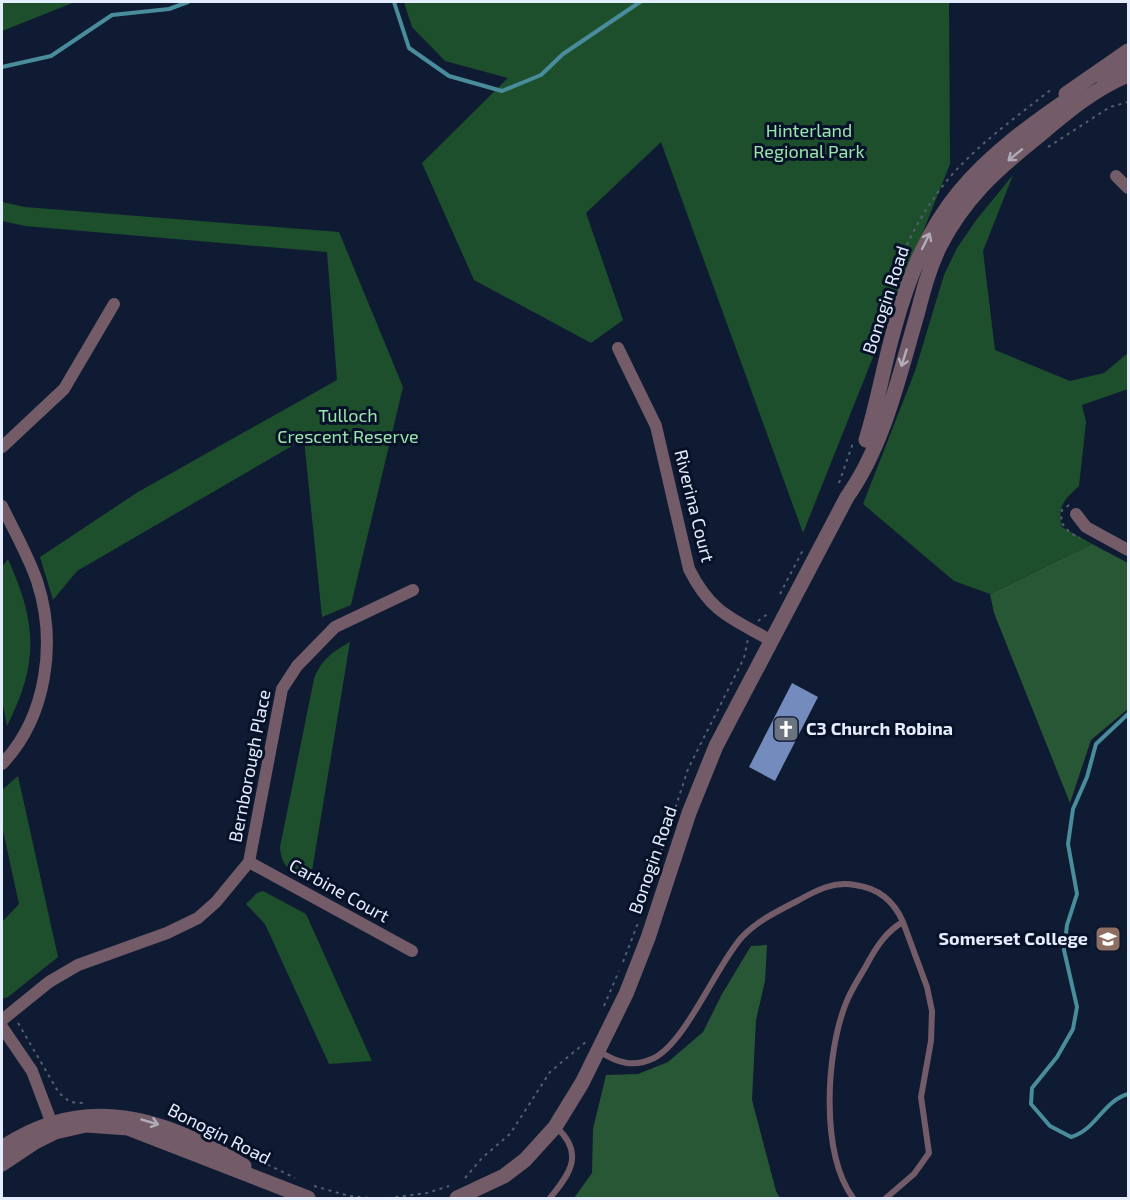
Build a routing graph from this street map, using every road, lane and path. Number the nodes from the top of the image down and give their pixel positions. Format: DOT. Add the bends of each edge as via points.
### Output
graph roads {
  1 [pos="1128,51"];
  2 [pos="1128,63"];
  3 [pos="1128,75"];
  4 [pos="1128,87"];
  5 [pos="1128,102"];
  6 [pos="1056,113"];
  7 [pos="1046,149"];
  8 [pos="1116,176"];
  9 [pos="1128,188"];
  10 [pos="939,248"];
  11 [pos="114,304"];
  12 [pos="892,338"];
  13 [pos="618,348"];
  14 [pos="2,447"];
  15 [pos="847,497"];
  16 [pos="2,506"];
  17 [pos="1076,514"];
  18 [pos="1128,550"];
  19 [pos="413,590"];
  20 [pos="748,639"];
  21 [pos="772,641"];
  22 [pos="2,764"];
  23 [pos="249,862"];
  24 [pos="649,889"];
  25 [pos="640,917"];
  26 [pos="903,922"];
  27 [pos="412,951"];
  28 [pos="602,1010"];
  29 [pos="2,1020"];
  30 [pos="2,1027"];
  31 [pos="593,1046"];
  32 [pos="555,1127"];
  33 [pos="53,1128"];
  34 [pos="2,1148"];
  35 [pos="2,1164"];
  36 [pos="463,1180"];
  37 [pos="456,1192"];
  38 [pos="308,1198"];
  39 [pos="388,1198"];
  40 [pos="550,1198"];
  41 [pos="852,1198"];
  42 [pos="886,1198"];
  1 -- 6 [label="street" via="1073,88"];
  2 -- 6 [label="street, Bonogin Road"];
  3 -- 6 [label="street, Bonogin Road"];
  4 -- 6 [label="street"];
  5 -- 7 [label="path" via="1110,107"];
  6 -- 10 [label="street, Bonogin Road, one-way" via="978,188"];
  12 -- 6 [label="street, Bonogin Road, one-way" via="913,268 940,216 965,181"];
  8 -- 9 [label="street"];
  10 -- 12 [label="street" via="926,266 904,335"];
  10 -- 15 [label="street, Bonogin Road, one-way" via="888,408 860,479"];
  11 -- 14 [label="street" via="63,389"];
  12 -- 15 [label="street, Bonogin Road" via="871,425"];
  13 -- 21 [label="street, Riverina Court" via="656,426 689,569 699,589 716,609"];
  15 -- 21 [label="street, Bonogin Road"];
  16 -- 22 [label="street" via="37,580 46,631 40,695 23,736"];
  17 -- 18 [label="street" via="1086,527"];
  19 -- 23 [label="street, Bernborough Place" via="335,627 297,666 282,689"];
  20 -- 24 [label="path" via="744,657 688,769"];
  21 -- 31 [label="street, Bonogin Road" via="716,747 626,994"];
  23 -- 27 [label="street, Carbine Court"];
  23 -- 29 [label="street, Bernborough Place" via="198,918 78,965 49,982"];
  25 -- 28 [label="path"];
  26 -- 31 [label="lane" via="890,901 866,887 821,888 768,917 743,936 682,1031 656,1057 627,1064"];
  26 -- 41 [label="lane" via="890,931 860,976 847,1002 835,1047 831,1121 842,1180"];
  26 -- 42 [label="lane" via="932,1011 921,1097 928,1153 914,1174"];
  30 -- 33 [label="street" via="32,1071"];
  31 -- 32 [label="street, Bonogin Road"];
  31 -- 36 [label="path" via="550,1072 510,1134"];
  32 -- 37 [label="street, Bonogin Road" via="525,1160 504,1176"];
  32 -- 40 [label="lane" via="567,1139 573,1156 567,1175"];
  33 -- 34 [label="street, Bonogin Road" via="15,1138"];
  33 -- 35 [label="street, Bonogin Road"];
  33 -- 38 [label="street, Bonogin Road" via="92,1116 142,1119 183,1134 280,1188"];
  37 -- 39 [label="path"];
}
